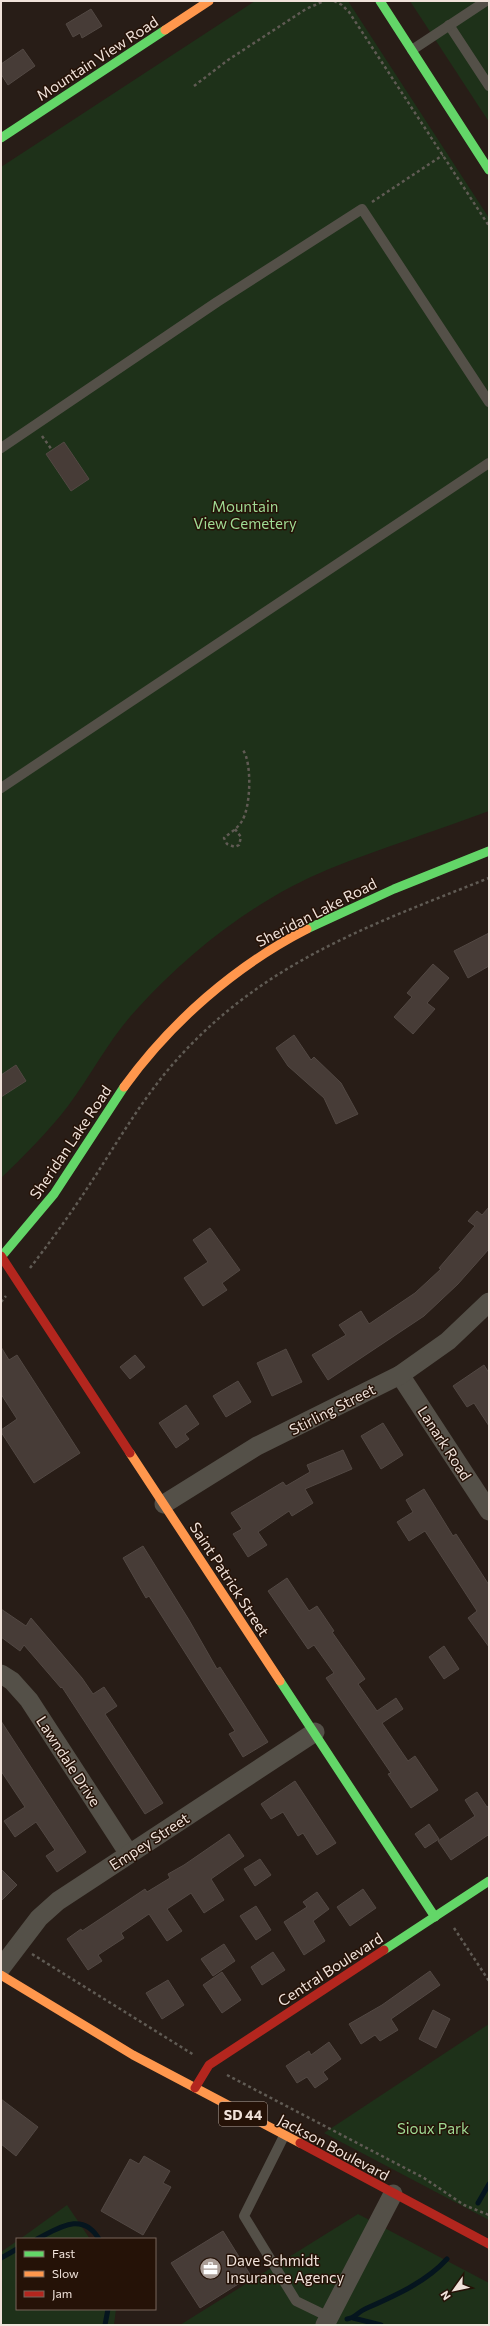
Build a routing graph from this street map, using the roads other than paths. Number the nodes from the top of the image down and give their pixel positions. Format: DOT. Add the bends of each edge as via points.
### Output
graph roads {
  1 [pos="209,1"];
  2 [pos="380,1"];
  3 [pos="486,1"];
  4 [pos="449,25"];
  5 [pos="412,50"];
  6 [pos="489,86"];
  7 [pos="1,138"];
  8 [pos="489,170"];
  9 [pos="489,402"];
  10 [pos="1,448"];
  11 [pos="489,463"];
  12 [pos="1,788"];
  13 [pos="489,851"];
  14 [pos="1,1257"];
  15 [pos="489,1302"];
  16 [pos="400,1375"];
  17 [pos="164,1504"];
  18 [pos="489,1511"];
  19 [pos="1,1674"];
  20 [pos="314,1732"];
  21 [pos="129,1854"];
  22 [pos="489,1881"];
  23 [pos="435,1917"];
  24 [pos="1,1968"];
  25 [pos="1,1975"];
  26 [pos="195,2088"];
  27 [pos="284,2136"];
  28 [pos="393,2194"];
  29 [pos="489,2244"];
  30 [pos="327,2321"];
  1 -- 7 [label="street, Mountain View Road"];
  2 -- 5 [label="street"];
  3 -- 4 [label="lane"];
  4 -- 5 [label="lane"];
  4 -- 6 [label="lane"];
  5 -- 8 [label="street"];
  9 -- 10 [label="lane" via="362,209 217,302"];
  11 -- 12 [label="lane"];
  13 -- 14 [label="street, Sheridan Lake Road" via="329,918 278,944 235,974 184,1018 147,1057 115,1100 54,1194"];
  14 -- 17 [label="street, Saint Patrick Street"];
  15 -- 16 [label="street, Stirling Street" via="448,1341"];
  16 -- 17 [label="street, Stirling Street" via="257,1446"];
  16 -- 18 [label="street, Lanark Road"];
  17 -- 20 [label="street, Saint Patrick Street"];
  19 -- 21 [label="street, Lawndale Drive" via="12,1681 29,1700"];
  20 -- 21 [label="street, Empey Street"];
  20 -- 23 [label="street, Saint Patrick Street"];
  21 -- 24 [label="street, Empey Street" via="58,1901 39,1918"];
  22 -- 23 [label="street, Central Boulevard"];
  23 -- 26 [label="street, Central Boulevard" via="209,2064"];
  25 -- 26 [label="street, Jackson Boulevard / SD 44" via="80,2025"];
  26 -- 27 [label="street, Jackson Boulevard / SD 44"];
  27 -- 28 [label="street, Jackson Boulevard / SD 44"];
  27 -- 30 [label="lane" via="244,2216 296,2301"];
  28 -- 29 [label="street, Jackson Boulevard / SD 44"];
  28 -- 30 [label="street"];
}
